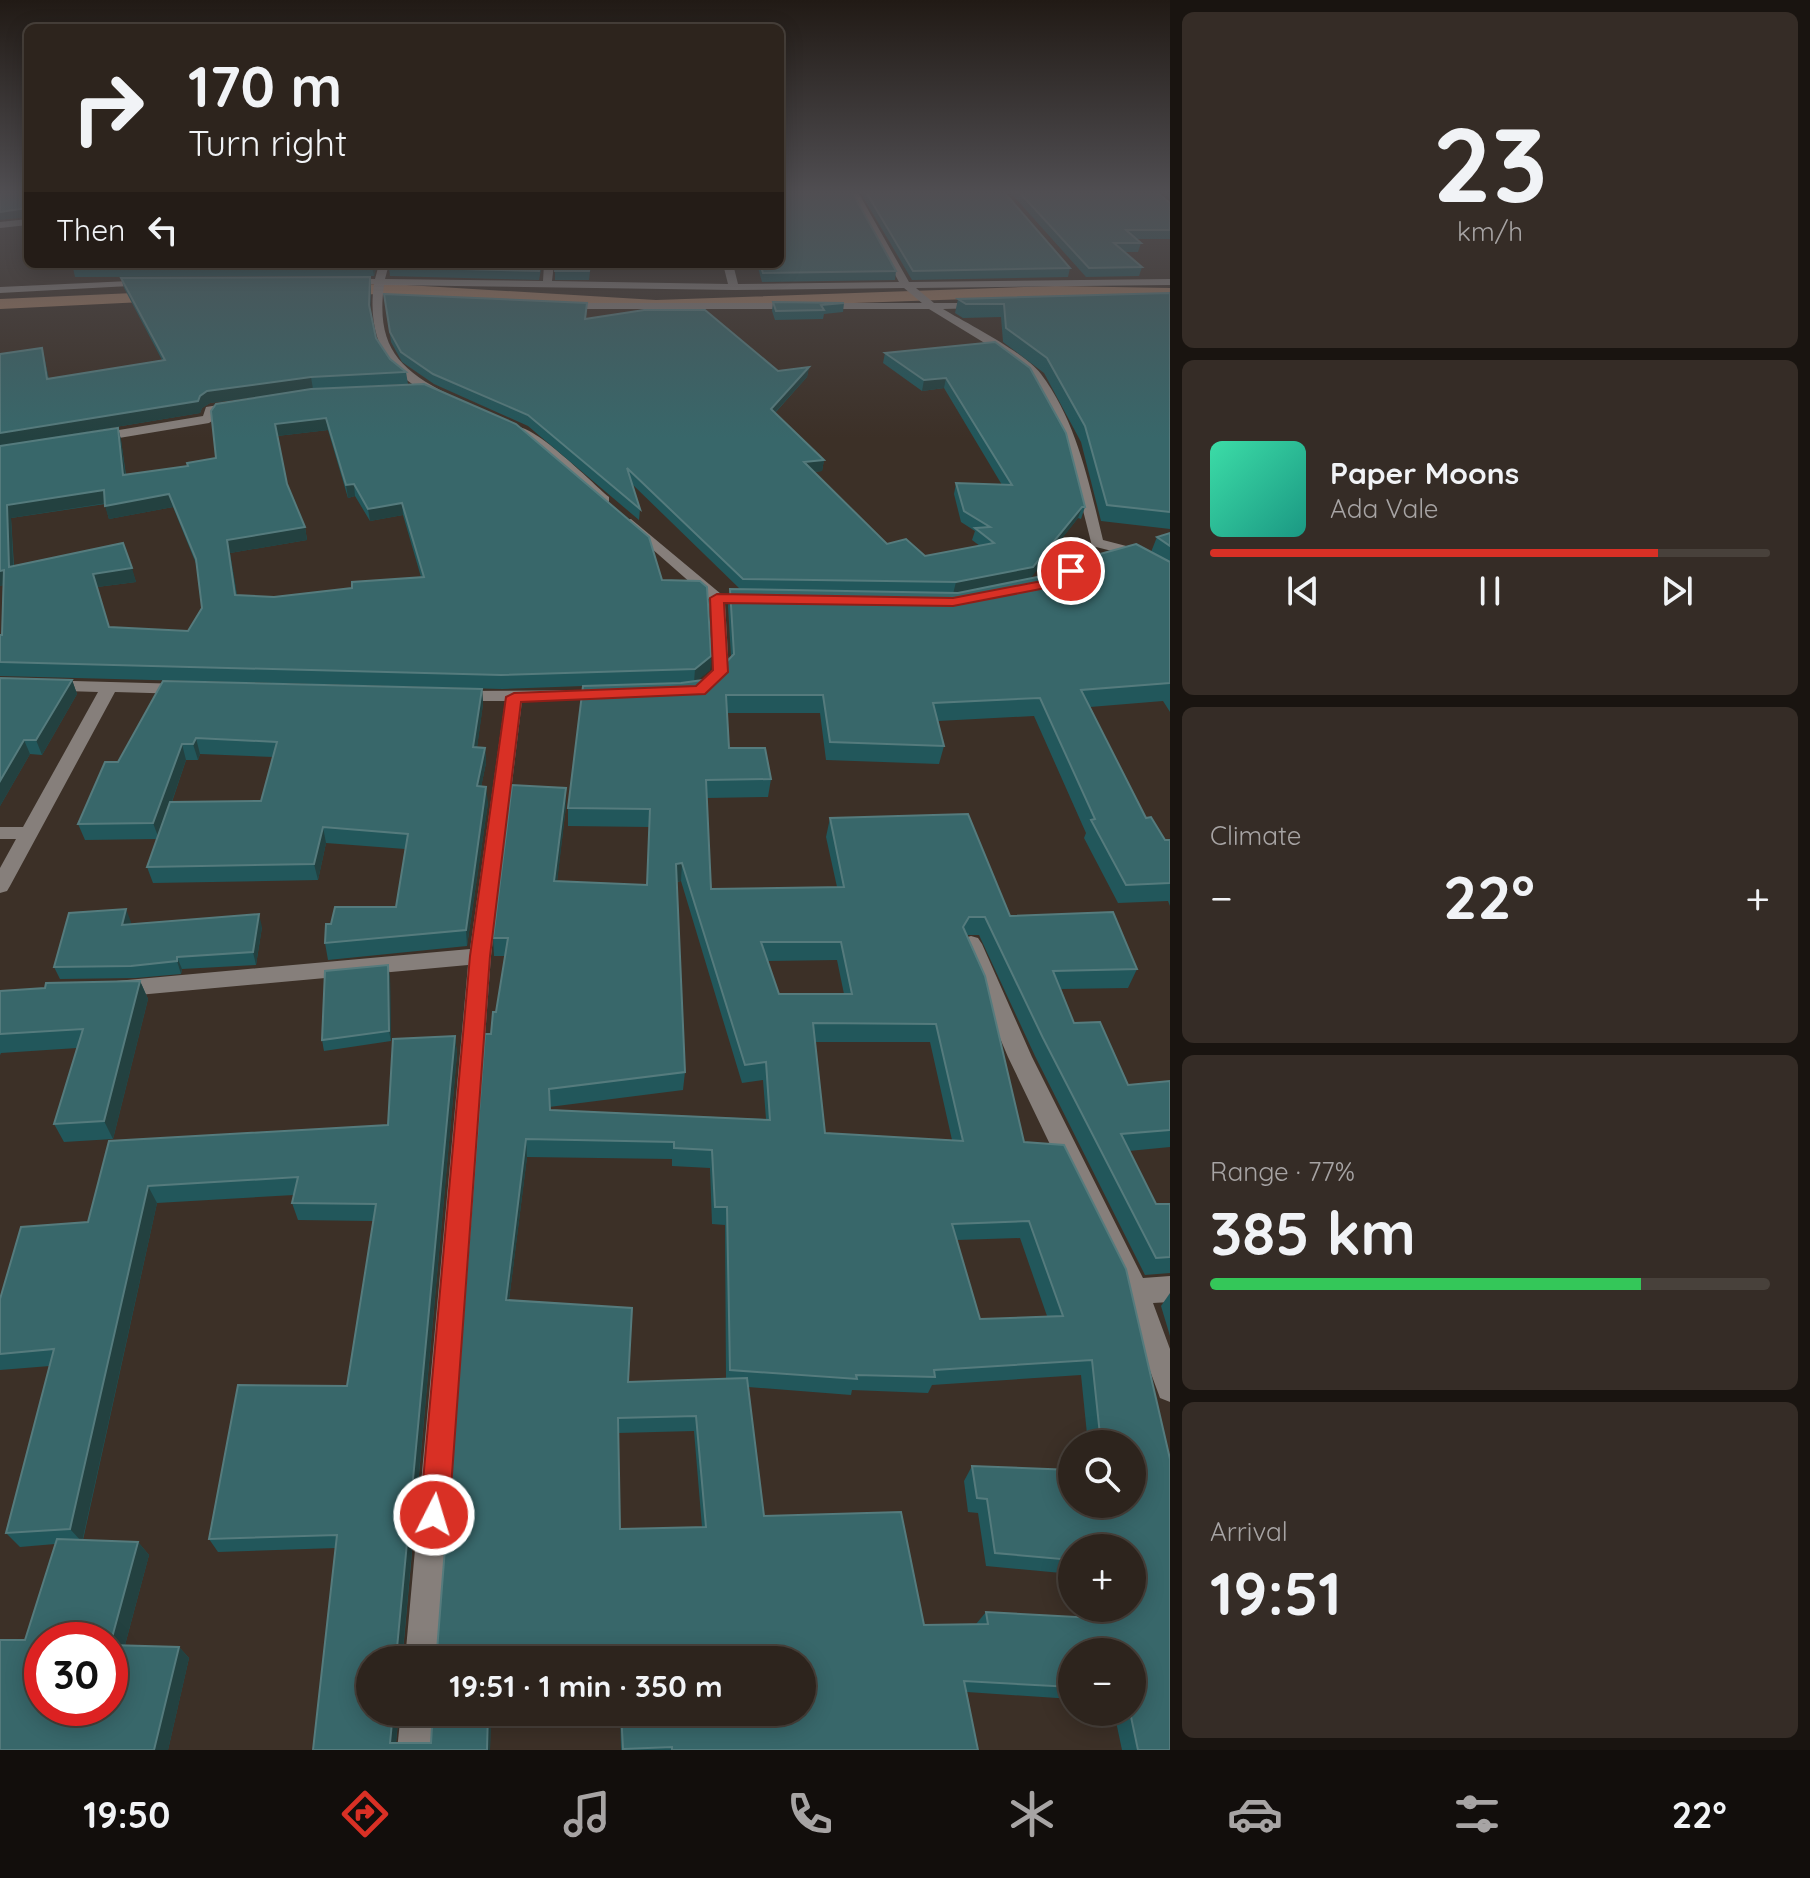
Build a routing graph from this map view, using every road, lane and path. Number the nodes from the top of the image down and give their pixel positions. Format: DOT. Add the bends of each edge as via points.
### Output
graph roads {
  1 [pos="383,274"];
  2 [pos="548,274"];
  3 [pos="731,274"];
  4 [pos="901,274"];
  5 [pos="1074,274"];
  6 [pos="332,281"];
  7 [pos="163,282"];
  8 [pos="1170,282"];
  9 [pos="1082,283"];
  10 [pos="547,285"];
  11 [pos="908,286"];
  12 [pos="734,287"];
  13 [pos="0,290"];
  14 [pos="381,290"];
  15 [pos="993,304"];
  16 [pos="544,305"];
  17 [pos="931,306"];
  18 [pos="428,389"];
  19 [pos="400,391"];
  20 [pos="452,400"];
  21 [pos="254,403"];
  22 [pos="499,421"];
  23 [pos="83,439"];
  24 [pos="611,506"];
  25 [pos="623,516"];
  26 [pos="1133,552"];
  27 [pos="1101,557"];
  28 [pos="1170,578"];
  29 [pos="717,598"];
  30 [pos="764,599"];
  31 [pos="0,684"];
  32 [pos="109,687"];
  33 [pos="202,689"];
  34 [pos="690,692"];
  35 [pos="436,695"];
  36 [pos="620,695"];
  37 [pos="514,697"];
  38 [pos="0,833"];
  39 [pos="29,833"];
  40 [pos="0,886"];
  41 [pos="971,944"];
  42 [pos="480,956"];
  43 [pos="90,990"];
  44 [pos="1170,1289"];
  45 [pos="1135,1291"];
  46 [pos="1170,1388"];
  47 [pos="423,1646"];
  48 [pos="417,1726"];
  49 [pos="415,1750"];
  1 -- 14 [label="street"];
  2 -- 10 [label="street"];
  3 -- 12 [label="street"];
  4 -- 11 [label="street"];
  5 -- 9 [label="street"];
  6 -- 14 [label="street"];
  7 -- 13 [label="street"];
  8 -- 9 [label="street"];
  9 -- 11 [label="street"];
  10 -- 12 [label="street"];
  10 -- 14 [label="street"];
  11 -- 12 [label="street"];
  11 -- 17 [label="street"];
  14 -- 18 [label="street" via="383,343 396,366"];
  15 -- 17 [label="street"];
  16 -- 17 [label="street"];
  17 -- 26 [label="street" via="1035,374 1072,443 1097,543"];
  18 -- 19 [label="street"];
  18 -- 20 [label="street"];
  21 -- 23 [label="street" via="210,410 209,419"];
  22 -- 24 [label="street" via="550,452"];
  25 -- 29 [label="street"];
  26 -- 27 [label="street"];
  26 -- 28 [label="street"];
  29 -- 30 [label="street"];
  29 -- 34 [label="street" via="721,672 700,691"];
  31 -- 32 [label="street"];
  32 -- 33 [label="street"];
  32 -- 39 [label="street"];
  35 -- 37 [label="street"];
  36 -- 37 [label="street"];
  37 -- 42 [label="street"];
  38 -- 39 [label="street"];
  39 -- 40 [label="street"];
  41 -- 45 [label="street"];
  42 -- 43 [label="street"];
  42 -- 47 [label="street"];
  44 -- 45 [label="street"];
  45 -- 46 [label="street"];
  48 -- 49 [label="street"];
}
